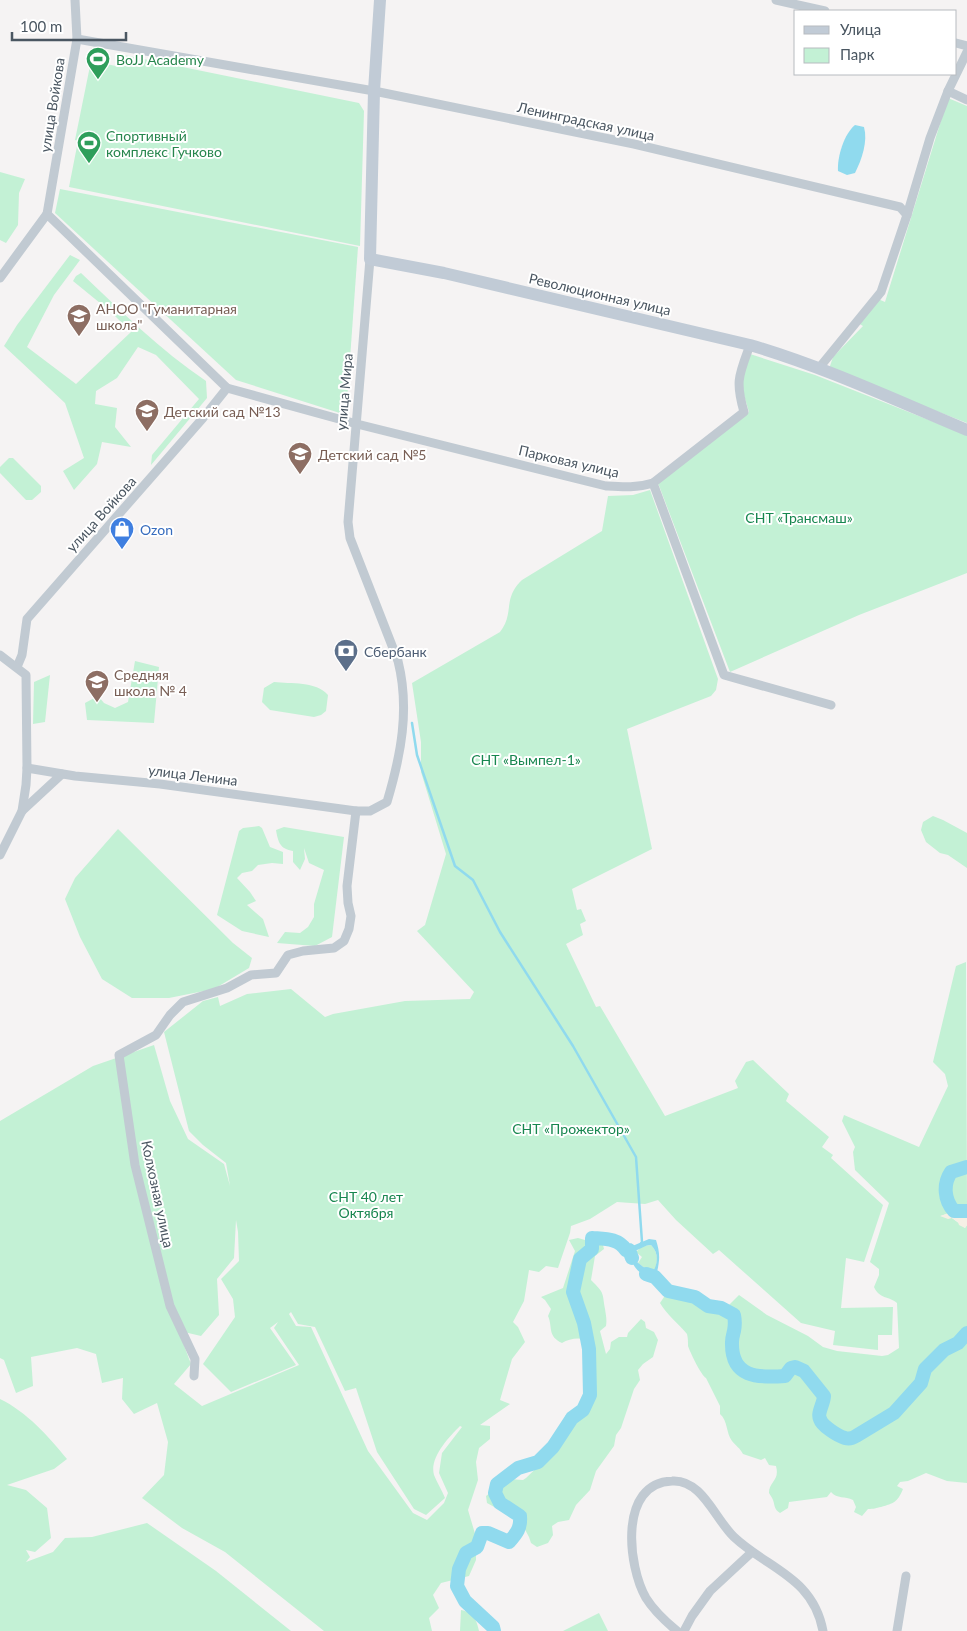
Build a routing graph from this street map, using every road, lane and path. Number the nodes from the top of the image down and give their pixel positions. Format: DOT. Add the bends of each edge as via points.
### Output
graph roads {
  1 [pos="75,0"];
  2 [pos="380,0"];
  3 [pos="776,0"];
  4 [pos="821,10"];
  5 [pos="77,39"];
  6 [pos="967,52"];
  7 [pos="957,73"];
  8 [pos="956,75"];
  9 [pos="374,91"];
  10 [pos="948,91"];
  11 [pos="967,100"];
  12 [pos="47,214"];
  13 [pos="907,215"];
  14 [pos="370,259"];
  15 [pos="0,278"];
  16 [pos="750,345"];
  17 [pos="820,368"];
  18 [pos="226,388"];
  19 [pos="356,424"];
  20 [pos="967,430"];
  21 [pos="653,483"];
  22 [pos="0,655"];
  23 [pos="17,667"];
  24 [pos="831,705"];
  25 [pos="27,768"];
  26 [pos="62,774"];
  27 [pos="22,811"];
  28 [pos="356,811"];
  29 [pos="0,855"];
  30 [pos="194,1376"];
  31 [pos="752,1552"];
  32 [pos="906,1576"];
  33 [pos="677,1631"];
  34 [pos="684,1631"];
  35 [pos="823,1631"];
  36 [pos="897,1631"];
  1 -- 5 [label="street, улица Войкова"];
  2 -- 9 [label="street, улица Мира"];
  3 -- 4 [label="street"];
  5 -- 9 [label="street, Ленинградская улица"];
  5 -- 12 [label="street, улица Войкова"];
  6 -- 7 [label="street"];
  8 -- 10 [label="street"];
  9 -- 13 [label="street, Ленинградская улица" via="644,146 900,207"];
  9 -- 14 [label="street, улица Мира"];
  10 -- 11 [label="street"];
  10 -- 13 [label="street"];
  12 -- 15 [label="street, улица Войкова"];
  12 -- 18 [label="street"];
  13 -- 17 [label="street" via="881,292"];
  14 -- 16 [label="street, Революционная улица" via="444,272"];
  14 -- 19 [label="street, улица Мира"];
  16 -- 17 [label="street, Революционная улица"];
  16 -- 21 [label="street, Парковая улица" via="738,378 744,412"];
  17 -- 20 [label="street, Революционная улица"];
  18 -- 19 [label="street"];
  18 -- 23 [label="street, улица Войкова" via="204,418 27,619"];
  19 -- 21 [label="street, Парковая улица" via="606,486 631,488"];
  19 -- 28 [label="street, улица Мира" via="348,522 350,538 398,661 405,706 398,761 387,802 370,811"];
  21 -- 24 [label="street" via="724,675"];
  22 -- 23 [label="street"];
  23 -- 25 [label="street" via="26,675"];
  25 -- 26 [label="street, улица Ленина"];
  25 -- 27 [label="street"];
  26 -- 27 [label="street"];
  26 -- 28 [label="street, улица Ленина"];
  27 -- 29 [label="street"];
  28 -- 30 [label="street, Колхозная улица" via="347,886 349,929 344,941 334,948 288,955 276,973 251,975 227,988 183,1002 156,1035 119,1055 134,1165 170,1306 195,1359"];
  31 -- 33 [label="street" via="734,1538 693,1487 683,1481 666,1481 651,1487 641,1496 632,1521 635,1569 646,1598 656,1613"];
  31 -- 34 [label="street" via="710,1591"];
  31 -- 35 [label="street" via="794,1580 811,1601"];
  32 -- 36 [label="street"];
}
